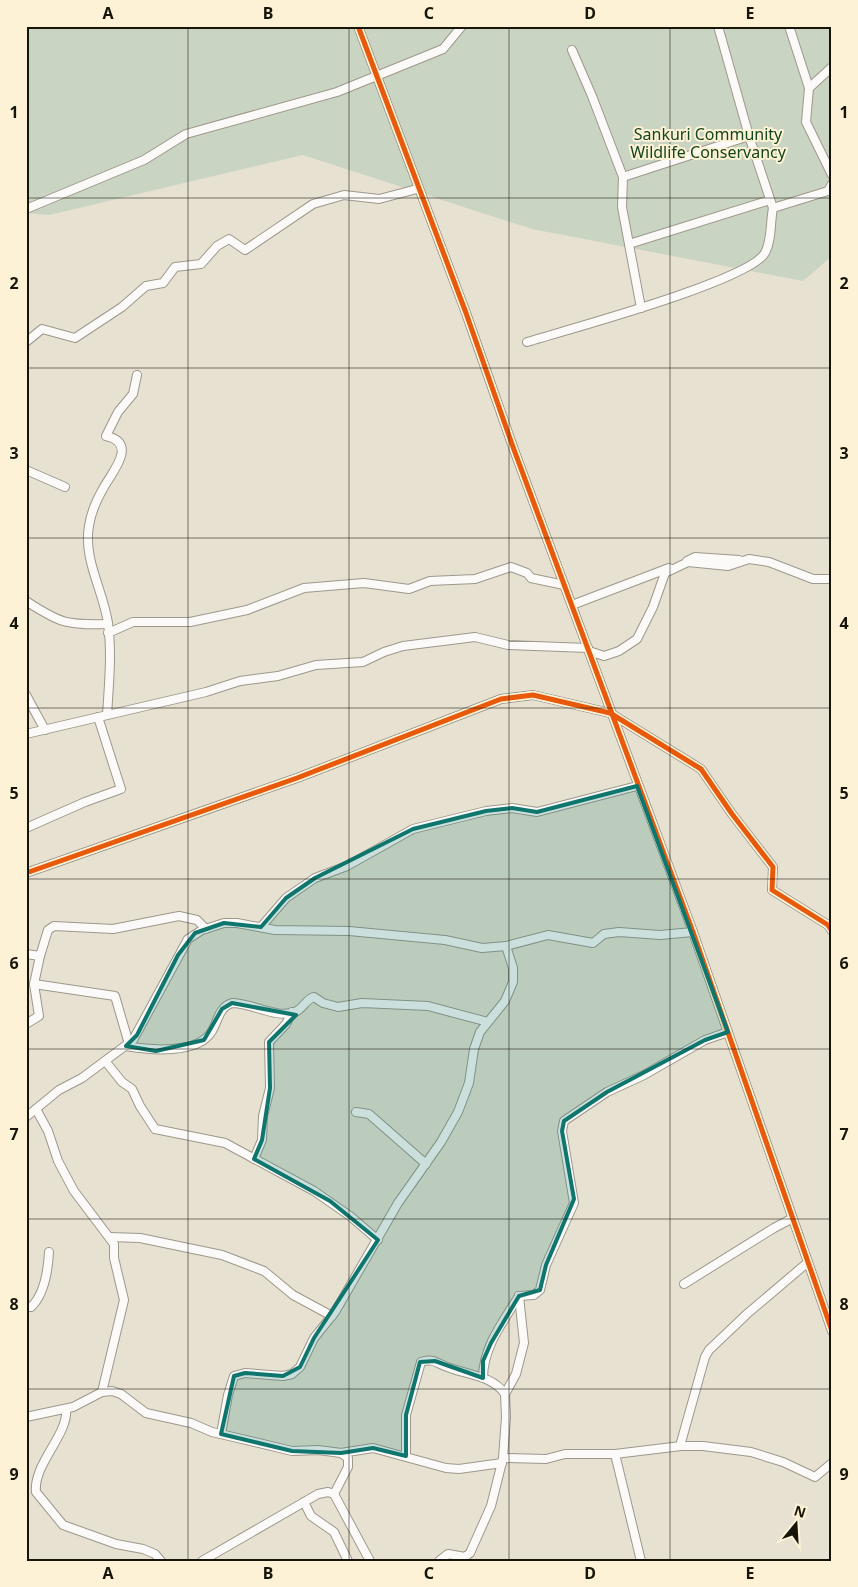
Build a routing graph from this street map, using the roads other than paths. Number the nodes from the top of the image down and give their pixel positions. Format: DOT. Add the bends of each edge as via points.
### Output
graph roads {
  1 [pos="358,26"];
  2 [pos="462,26"];
  3 [pos="718,26"];
  4 [pos="789,26"];
  5 [pos="572,50"];
  6 [pos="832,67"];
  7 [pos="376,75"];
  8 [pos="809,88"];
  9 [pos="748,136"];
  10 [pos="832,175"];
  11 [pos="623,177"];
  12 [pos="832,184"];
  13 [pos="418,189"];
  14 [pos="770,200"];
  15 [pos="773,208"];
  16 [pos="26,209"];
  17 [pos="629,244"];
  18 [pos="641,308"];
  19 [pos="26,342"];
  20 [pos="527,342"];
  21 [pos="137,375"];
  22 [pos="26,470"];
  23 [pos="65,487"];
  24 [pos="741,560"];
  25 [pos="832,579"];
  26 [pos="564,585"];
  27 [pos="26,601"];
  28 [pos="572,605"];
  29 [pos="108,629"];
  30 [pos="588,650"];
  31 [pos="26,695"];
  32 [pos="610,713"];
  33 [pos="108,714"];
  34 [pos="98,717"];
  35 [pos="45,730"];
  36 [pos="26,734"];
  37 [pos="637,786"];
  38 [pos="26,828"];
  39 [pos="26,873"];
  40 [pos="260,927"];
  41 [pos="206,929"];
  42 [pos="832,931"];
  43 [pos="692,932"];
  44 [pos="506,946"];
  45 [pos="26,954"];
  46 [pos="40,956"];
  47 [pos="34,984"];
  48 [pos="292,1012"];
  49 [pos="488,1022"];
  50 [pos="26,1024"];
  51 [pos="728,1032"];
  52 [pos="128,1045"];
  53 [pos="106,1062"];
  54 [pos="36,1109"];
  55 [pos="356,1112"];
  56 [pos="26,1117"];
  57 [pos="254,1159"];
  58 [pos="426,1164"];
  59 [pos="791,1219"];
  60 [pos="110,1237"];
  61 [pos="378,1240"];
  62 [pos="49,1252"];
  63 [pos="807,1263"];
  64 [pos="684,1284"];
  65 [pos="519,1296"];
  66 [pos="26,1307"];
  67 [pos="332,1316"];
  68 [pos="832,1331"];
  69 [pos="483,1378"];
  70 [pos="102,1392"];
  71 [pos="505,1394"];
  72 [pos="66,1409"];
  73 [pos="26,1417"];
  74 [pos="221,1434"];
  75 [pos="680,1446"];
  76 [pos="341,1453"];
  77 [pos="615,1454"];
  78 [pos="406,1456"];
  79 [pos="503,1461"];
  80 [pos="832,1464"];
  81 [pos="334,1494"];
  82 [pos="304,1502"];
  83 [pos="161,1561"];
  84 [pos="202,1561"];
  85 [pos="348,1561"];
  86 [pos="370,1561"];
  87 [pos="439,1561"];
  88 [pos="641,1561"];
  1 -- 7 [label="street"];
  2 -- 7 [label="street" via="443,49"];
  3 -- 9 [label="street"];
  4 -- 8 [label="street"];
  5 -- 11 [label="street"];
  6 -- 8 [label="street"];
  7 -- 13 [label="street"];
  7 -- 16 [label="street" via="337,92 186,134 144,160"];
  8 -- 10 [label="street" via="806,122"];
  9 -- 11 [label="street"];
  9 -- 14 [label="street"];
  11 -- 17 [label="street" via="622,207"];
  12 -- 15 [label="street" via="828,191"];
  13 -- 19 [label="street" via="379,199 344,195 313,204 244,250 229,239 217,246 202,264 175,267 164,283 146,286 122,307 75,338 42,329"];
  13 -- 26 [label="street"];
  14 -- 15 [label="street"];
  14 -- 17 [label="street"];
  15 -- 18 [label="street" via="770,239 764,254 740,273"];
  17 -- 18 [label="street"];
  18 -- 20 [label="street"];
  21 -- 29 [label="street" via="133,394 118,412 106,436 115,438 122,446 121,456 118,467 91,512 88,534 88,550"];
  22 -- 23 [label="street"];
  24 -- 25 [label="street" via="758,559 806,578"];
  24 -- 28 [label="street" via="695,558"];
  24 -- 30 [label="street" via="728,566 688,562 665,573 637,639 604,656"];
  26 -- 28 [label="street"];
  26 -- 29 [label="street" via="531,578 527,573 511,568 475,579 430,581 409,589 349,583 304,588 247,610 190,622 133,622"];
  27 -- 29 [label="street" via="60,621"];
  28 -- 30 [label="street"];
  29 -- 33 [label="street"];
  30 -- 32 [label="street"];
  30 -- 33 [label="street" via="508,645 476,637 462,638 403,646 354,664 322,664"];
  31 -- 35 [label="street"];
  32 -- 37 [label="street"];
  32 -- 39 [label="street" via="533,695 501,699 297,778"];
  32 -- 42 [label="street" via="701,769 773,866 772,890 828,925"];
  33 -- 34 [label="street"];
  34 -- 35 [label="street"];
  34 -- 38 [label="street" via="121,789"];
  35 -- 36 [label="street"];
  37 -- 40 [label="street" via="537,812 512,808 486,811 413,829 347,866 315,878 286,898"];
  37 -- 43 [label="street"];
  40 -- 41 [label="street" via="231,923"];
  40 -- 44 [label="street" via="446,940 482,948"];
  41 -- 46 [label="street" via="197,920 179,916 113,929 54,926 48,930"];
  41 -- 52 [label="street" via="188,939 137,1035"];
  43 -- 44 [label="street" via="660,935 619,932 604,934 593,943 548,935"];
  43 -- 51 [label="street"];
  44 -- 49 [label="street" via="514,968 513,982 505,1001"];
  45 -- 46 [label="street"];
  46 -- 47 [label="street"];
  47 -- 50 [label="street" via="39,1016"];
  47 -- 52 [label="street" via="115,996"];
  48 -- 49 [label="street" via="314,997 338,1007 362,1003 428,1006"];
  48 -- 52 [label="street" via="232,1003 222,1009 204,1040 156,1051"];
  48 -- 57 [label="street" via="286,1024 268,1042 270,1088 263,1116 262,1140"];
  49 -- 58 [label="street" via="474,1049 468,1083 458,1112"];
  51 -- 59 [label="street"];
  51 -- 65 [label="street" via="706,1040 644,1076 607,1092 564,1121 562,1131 574,1203 546,1265 540,1290 534,1295"];
  52 -- 53 [label="street"];
  53 -- 54 [label="street" via="59,1090"];
  53 -- 57 [label="street" via="132,1089 155,1129 217,1140"];
  54 -- 56 [label="street"];
  54 -- 60 [label="street" via="74,1192"];
  55 -- 58 [label="street" via="369,1114"];
  57 -- 61 [label="street" via="292,1177 330,1201"];
  58 -- 61 [label="street" via="398,1203"];
  59 -- 63 [label="street"];
  59 -- 64 [label="street"];
  60 -- 67 [label="street" via="140,1238 230,1257 264,1271 293,1295"];
  60 -- 70 [label="street" via="124,1300"];
  61 -- 67 [label="street"];
  62 -- 66 [label="street" via="47,1273 38,1298"];
  63 -- 68 [label="street"];
  63 -- 75 [label="street" via="709,1350"];
  65 -- 69 [label="street" via="483,1361"];
  65 -- 71 [label="street" via="524,1343 516,1374"];
  67 -- 74 [label="street" via="314,1338 300,1367 292,1374 245,1373 234,1376"];
  69 -- 71 [label="street"];
  69 -- 78 [label="street" via="434,1361 421,1362 406,1414"];
  70 -- 72 [label="street"];
  70 -- 74 [label="street" via="120,1394 146,1413 191,1423"];
  71 -- 79 [label="street"];
  72 -- 73 [label="street"];
  72 -- 83 [label="street" via="64,1422 47,1456 36,1492 63,1525 116,1544 143,1549"];
  74 -- 76 [label="street" via="292,1451"];
  75 -- 77 [label="street"];
  75 -- 80 [label="street" via="751,1452 815,1477"];
  76 -- 78 [label="street" via="373,1448"];
  76 -- 81 [label="street" via="348,1458 348,1467"];
  77 -- 79 [label="street" via="564,1454 546,1459"];
  77 -- 88 [label="street"];
  78 -- 79 [label="street" via="446,1468"];
  79 -- 87 [label="street" via="491,1506 470,1553 464,1557 448,1554"];
  81 -- 82 [label="street" via="322,1493"];
  81 -- 86 [label="street"];
  82 -- 84 [label="street"];
  82 -- 85 [label="street" via="311,1516 334,1532"];
}
